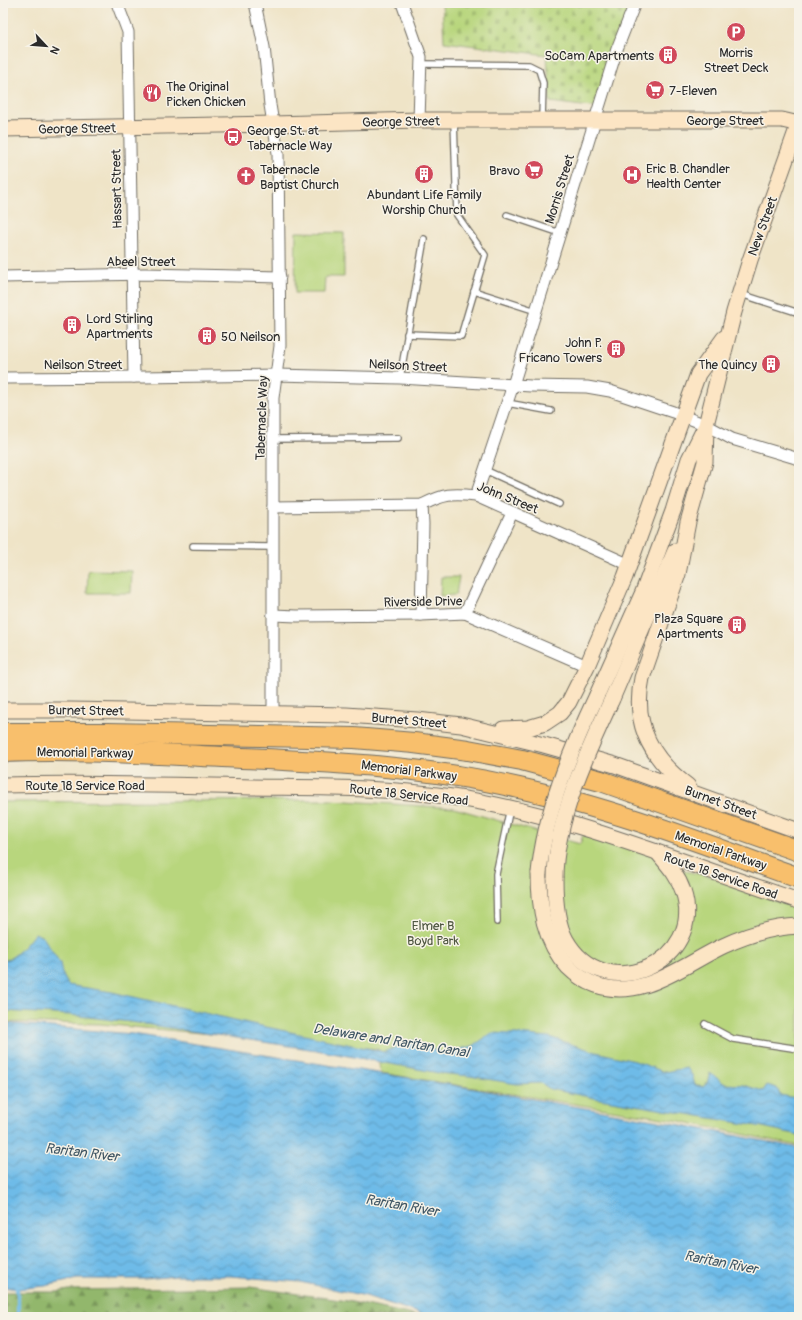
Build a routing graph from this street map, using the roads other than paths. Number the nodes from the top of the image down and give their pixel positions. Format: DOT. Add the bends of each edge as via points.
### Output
graph roads {
  1 [pos="117,3"];
  2 [pos="255,3"];
  3 [pos="402,3"];
  4 [pos="635,3"];
  5 [pos="421,64"];
  6 [pos="419,120"];
  7 [pos="454,120"];
  8 [pos="542,120"];
  9 [pos="595,121"];
  10 [pos="274,124"];
  11 [pos="799,124"];
  12 [pos="130,127"];
  13 [pos="3,128"];
  14 [pos="507,215"];
  15 [pos="560,233"];
  16 [pos="424,239"];
  17 [pos="132,275"];
  18 [pos="280,277"];
  19 [pos="3,278"];
  20 [pos="474,291"];
  21 [pos="739,294"];
  22 [pos="536,311"];
  23 [pos="799,314"];
  24 [pos="729,331"];
  25 [pos="408,334"];
  26 [pos="276,375"];
  27 [pos="134,377"];
  28 [pos="3,378"];
  29 [pos="400,378"];
  30 [pos="513,385"];
  31 [pos="507,403"];
  32 [pos="551,411"];
  33 [pos="684,416"];
  34 [pos="706,425"];
  35 [pos="398,438"];
  36 [pos="273,439"];
  37 [pos="799,459"];
  38 [pos="485,470"];
  39 [pos="476,496"];
  40 [pos="559,504"];
  41 [pos="422,505"];
  42 [pos="273,506"];
  43 [pos="512,513"];
  44 [pos="688,522"];
  45 [pos="193,546"];
  46 [pos="273,547"];
  47 [pos="630,564"];
  48 [pos="465,613"];
  49 [pos="273,615"];
  50 [pos="420,615"];
  51 [pos="587,666"];
  52 [pos="605,697"];
  53 [pos="3,710"];
  54 [pos="273,713"];
  55 [pos="461,725"];
  56 [pos="3,733"];
  57 [pos="3,752"];
  58 [pos="3,785"];
  59 [pos="704,796"];
  60 [pos="510,808"];
  61 [pos="799,830"];
  62 [pos="799,851"];
  63 [pos="657,852"];
  64 [pos="799,878"];
  65 [pos="799,901"];
  66 [pos="497,922"];
  67 [pos="799,926"];
  68 [pos="705,1024"];
  69 [pos="799,1049"];
  1 -- 12 [label="street, Hassart Street" via="128,32"];
  2 -- 10 [label="street, Tabernacle Way" via="264,47"];
  3 -- 5 [label="street" via="421,57"];
  4 -- 9 [label="street, Morris Street" via="617,49"];
  5 -- 6 [label="street"];
  5 -- 8 [label="lane" via="529,65 539,70 543,83"];
  6 -- 7 [label="main road, George Street"];
  6 -- 10 [label="main road, George Street"];
  7 -- 8 [label="main road, George Street"];
  7 -- 20 [label="lane" via="457,215 485,255"];
  8 -- 9 [label="main road, George Street"];
  9 -- 11 [label="main road, George Street" via="782,120"];
  9 -- 15 [label="street, Morris Street"];
  10 -- 12 [label="main road, George Street"];
  10 -- 18 [label="street, Tabernacle Way" via="278,153"];
  11 -- 21 [label="main road, New Street"];
  12 -- 13 [label="main road, George Street"];
  12 -- 17 [label="street, Hassart Street"];
  14 -- 15 [label="lane"];
  15 -- 22 [label="street, Morris Street"];
  16 -- 25 [label="lane"];
  17 -- 18 [label="street, Abeel Street"];
  17 -- 19 [label="street, Abeel Street"];
  17 -- 27 [label="street, Hassart Street"];
  18 -- 26 [label="street, Tabernacle Way" via="280,346"];
  20 -- 22 [label="lane"];
  20 -- 25 [label="lane" via="460,336"];
  21 -- 23 [label="lane"];
  21 -- 24 [label="main road, New Street"];
  22 -- 30 [label="street, Morris Street"];
  24 -- 33 [label="main road, New Street" via="698,374"];
  24 -- 34 [label="main road, New Street"];
  25 -- 29 [label="lane"];
  26 -- 27 [label="street, Neilson Street"];
  26 -- 29 [label="street, Neilson Street"];
  26 -- 36 [label="street, Tabernacle Way"];
  27 -- 28 [label="street, Neilson Street"];
  29 -- 30 [label="street, Neilson Street"];
  30 -- 31 [label="street, Morris Street"];
  30 -- 33 [label="street, Neilson Street" via="588,387 610,391"];
  31 -- 32 [label="lane"];
  31 -- 38 [label="street, Morris Street"];
  33 -- 34 [label="street, Neilson Street"];
  33 -- 47 [label="main road, New Street"];
  34 -- 37 [label="street, Neilson Street" via="732,439"];
  34 -- 44 [label="main road" via="705,462"];
  34 -- 52 [label="main road" via="689,459 673,511"];
  35 -- 36 [label="lane"];
  36 -- 42 [label="street, Tabernacle Way"];
  38 -- 39 [label="street, Morris Street"];
  38 -- 40 [label="lane"];
  39 -- 41 [label="street, John Street" via="459,494 439,497"];
  39 -- 43 [label="street, John Street"];
  41 -- 42 [label="street, John Street"];
  41 -- 50 [label="street"];
  42 -- 46 [label="street, Tabernacle Way"];
  43 -- 47 [label="street, John Street"];
  43 -- 48 [label="street"];
  44 -- 52 [label="main road"];
  44 -- 59 [label="main road" via="678,574 642,678 639,704 644,733 659,759 673,774"];
  45 -- 46 [label="lane"];
  46 -- 49 [label="street, Tabernacle Way"];
  47 -- 51 [label="main road, New Street"];
  48 -- 50 [label="street, Riverside Drive"];
  48 -- 51 [label="street, Riverside Drive"];
  49 -- 50 [label="street, Riverside Drive"];
  49 -- 54 [label="street, Tabernacle Way"];
  51 -- 55 [label="main road, New Street" via="570,702 550,720 521,729"];
  52 -- 63 [label="main road, bridge" via="590,749 572,795 556,856 555,878 556,907 566,940 578,956 594,967 620,974 642,971 657,964 670,952 682,931 686,915 680,883"];
  52 -- 67 [label="main road, bridge" via="574,747 544,842 539,873 544,923 554,949 564,962 586,981 607,988 628,989 666,977 722,946 745,937 779,927"];
  53 -- 54 [label="main road, Burnet Street"];
  54 -- 55 [label="main road, Burnet Street" via="393,718"];
  55 -- 59 [label="main road, Burnet Street" via="615,765"];
  56 -- 62 [label="highway, Memorial Parkway" via="309,736 384,740 454,748 522,760 575,773"];
  57 -- 64 [label="highway, Memorial Parkway" via="47,751 311,761 451,774 520,788 587,806 670,832"];
  58 -- 60 [label="main road, Route 18 Service Road" via="350,788 412,792"];
  59 -- 61 [label="main road, Burnet Street"];
  60 -- 63 [label="main road, Route 18 Service Road"];
  60 -- 66 [label="lane" via="496,874"];
  63 -- 65 [label="main road, Route 18 Service Road"];
  68 -- 69 [label="lane" via="733,1039"];
}
